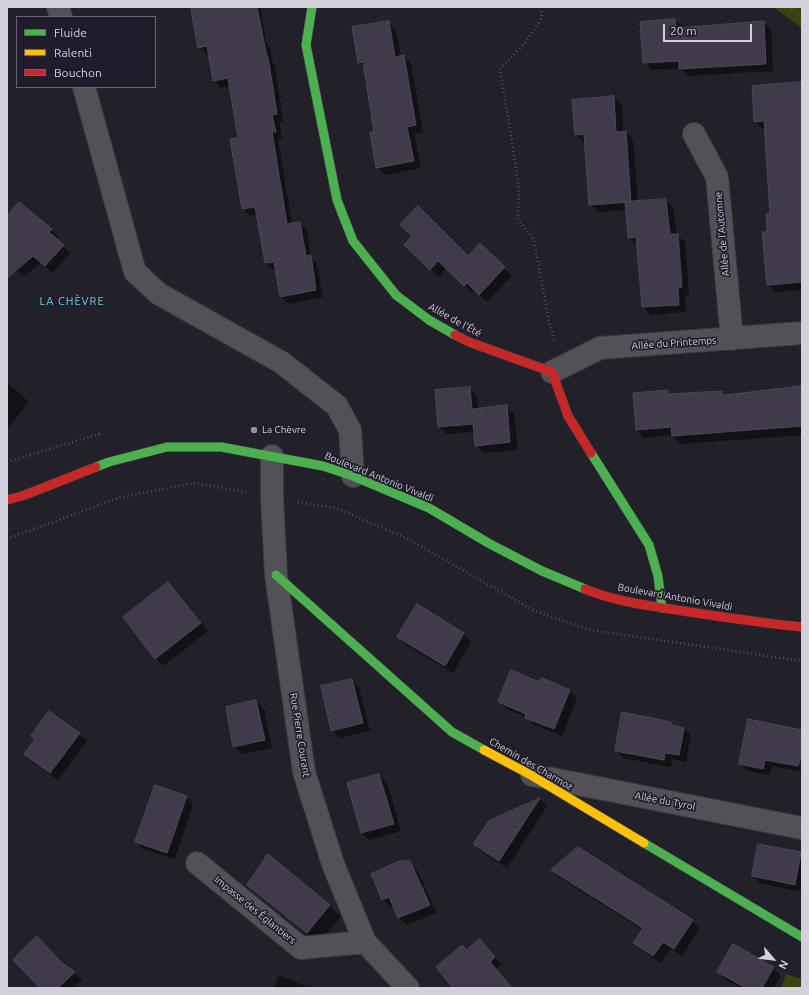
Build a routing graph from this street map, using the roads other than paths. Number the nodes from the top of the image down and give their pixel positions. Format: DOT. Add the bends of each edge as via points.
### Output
graph roads {
  1 [pos="312,7"];
  2 [pos="84,88"];
  3 [pos="694,134"];
  4 [pos="802,333"];
  5 [pos="732,339"];
  6 [pos="557,370"];
  7 [pos="272,456"];
  8 [pos="353,476"];
  9 [pos="7,500"];
  10 [pos="276,575"];
  11 [pos="662,608"];
  12 [pos="802,627"];
  13 [pos="529,774"];
  14 [pos="802,828"];
  15 [pos="197,863"];
  16 [pos="802,937"];
  17 [pos="365,942"];
  18 [pos="408,988"];
  1 -- 6 [label="street, Allée de l'Été" via="306,45 337,200 353,241 396,294 429,320 469,342"];
  2 -- 8 [label="street" via="135,272 159,294 281,362 337,406 350,430"];
  3 -- 5 [label="street, Allée de l'Automne" via="717,177"];
  4 -- 5 [label="street, Allée du Printemps"];
  5 -- 6 [label="street, Allée du Printemps" via="600,348"];
  6 -- 11 [label="street" via="568,416 649,545 658,576"];
  7 -- 8 [label="street, Boulevard Antonio Vivaldi" via="323,466"];
  7 -- 9 [label="street, Boulevard Antonio Vivaldi" via="221,447 167,447 109,462"];
  7 -- 10 [label="street, Rue Pierre Courant"];
  8 -- 11 [label="street, Boulevard Antonio Vivaldi" via="429,508 542,571 602,596"];
  10 -- 13 [label="street, Chemin des Charmoz" via="452,732"];
  10 -- 17 [label="street, Rue Pierre Courant" via="304,772 333,864"];
  11 -- 12 [label="street, Boulevard Antonio Vivaldi"];
  13 -- 14 [label="street, Allée du Tyrol"];
  13 -- 16 [label="street, Chemin des Charmoz"];
  15 -- 17 [label="street, Impasse des Églantiers" via="301,948"];
  17 -- 18 [label="street, Rue Pierre Courant"];
}
